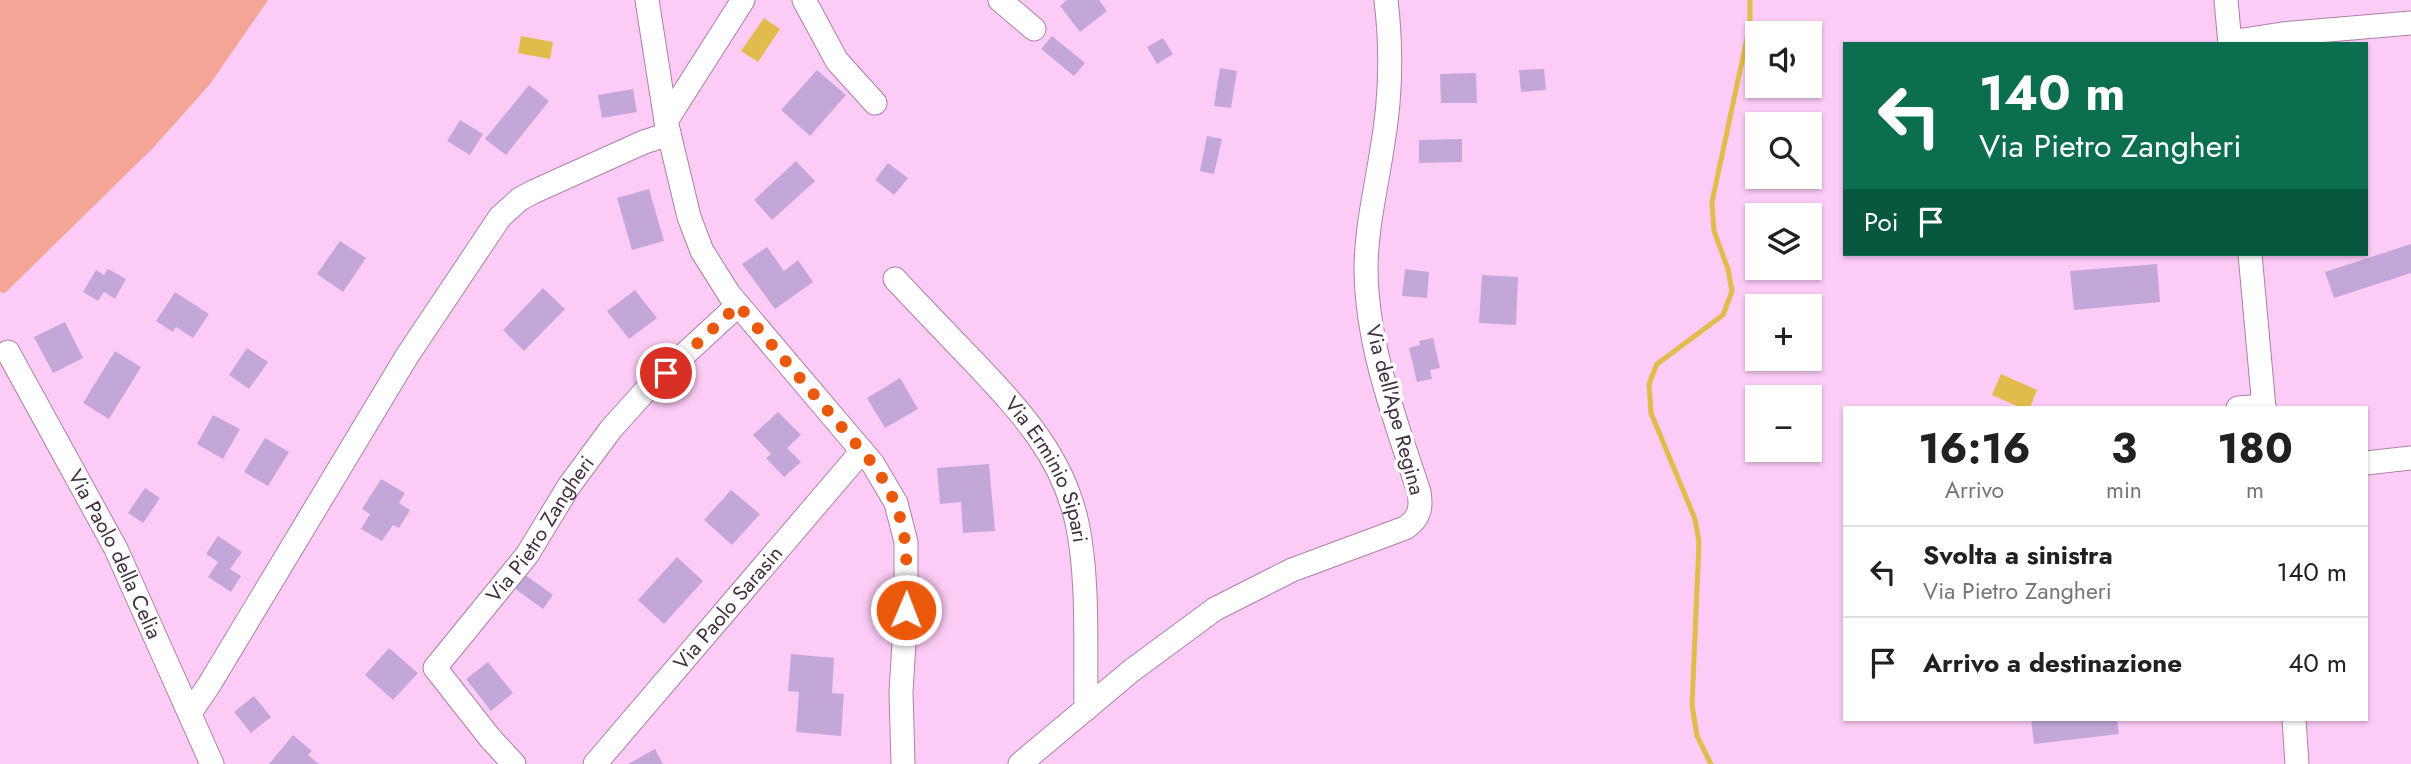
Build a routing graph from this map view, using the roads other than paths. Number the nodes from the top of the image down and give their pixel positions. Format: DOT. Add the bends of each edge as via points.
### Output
graph roads {
  1 [pos="647,0"];
  2 [pos="743,0"];
  3 [pos="804,0"];
  4 [pos="1000,0"];
  5 [pos="1386,0"];
  6 [pos="2226,0"];
  7 [pos="2411,23"];
  8 [pos="1034,29"];
  9 [pos="2230,42"];
  10 [pos="2236,42"];
  11 [pos="875,103"];
  12 [pos="667,127"];
  13 [pos="2250,256"];
  14 [pos="895,279"];
  15 [pos="738,305"];
  16 [pos="8,352"];
  17 [pos="2264,406"];
  18 [pos="862,451"];
  19 [pos="2411,458"];
  20 [pos="2368,463"];
  21 [pos="1086,709"];
  22 [pos="190,713"];
  23 [pos="2294,721"];
  24 [pos="212,764"];
  25 [pos="514,764"];
  26 [pos="595,764"];
  27 [pos="903,764"];
  28 [pos="1020,764"];
  29 [pos="2298,764"];
  1 -- 12 [label="street"];
  2 -- 12 [label="street"];
  3 -- 11 [label="street" via="837,61"];
  4 -- 8 [label="street"];
  5 -- 21 [label="street, Via dell'Ape Regina" via="1389,97 1366,272 1376,353 1419,492 1419,515 1405,528 1292,570 1215,609"];
  6 -- 9 [label="street"];
  7 -- 10 [label="street"];
  12 -- 15 [label="street" via="697,239"];
  12 -- 22 [label="street" via="645,142 533,192 499,217 407,356"];
  13 -- 17 [label="street"];
  14 -- 21 [label="street, Via Erminio Sipari" via="1016,408 1061,474 1077,524 1083,568"];
  15 -- 18 [label="street"];
  15 -- 25 [label="street, Via Pietro Zangheri" via="611,429 569,485 527,555 435,668"];
  16 -- 22 [label="street, Via Paolo della Celia" via="103,523"];
  18 -- 26 [label="street, Via Paolo Sarasin"];
  18 -- 27 [label="street" via="891,493 906,541"];
  19 -- 20 [label="street"];
  21 -- 28 [label="street, Via dell'Ape Regina"];
  22 -- 24 [label="street, Via Paolo della Celia"];
  23 -- 29 [label="street"];
}
